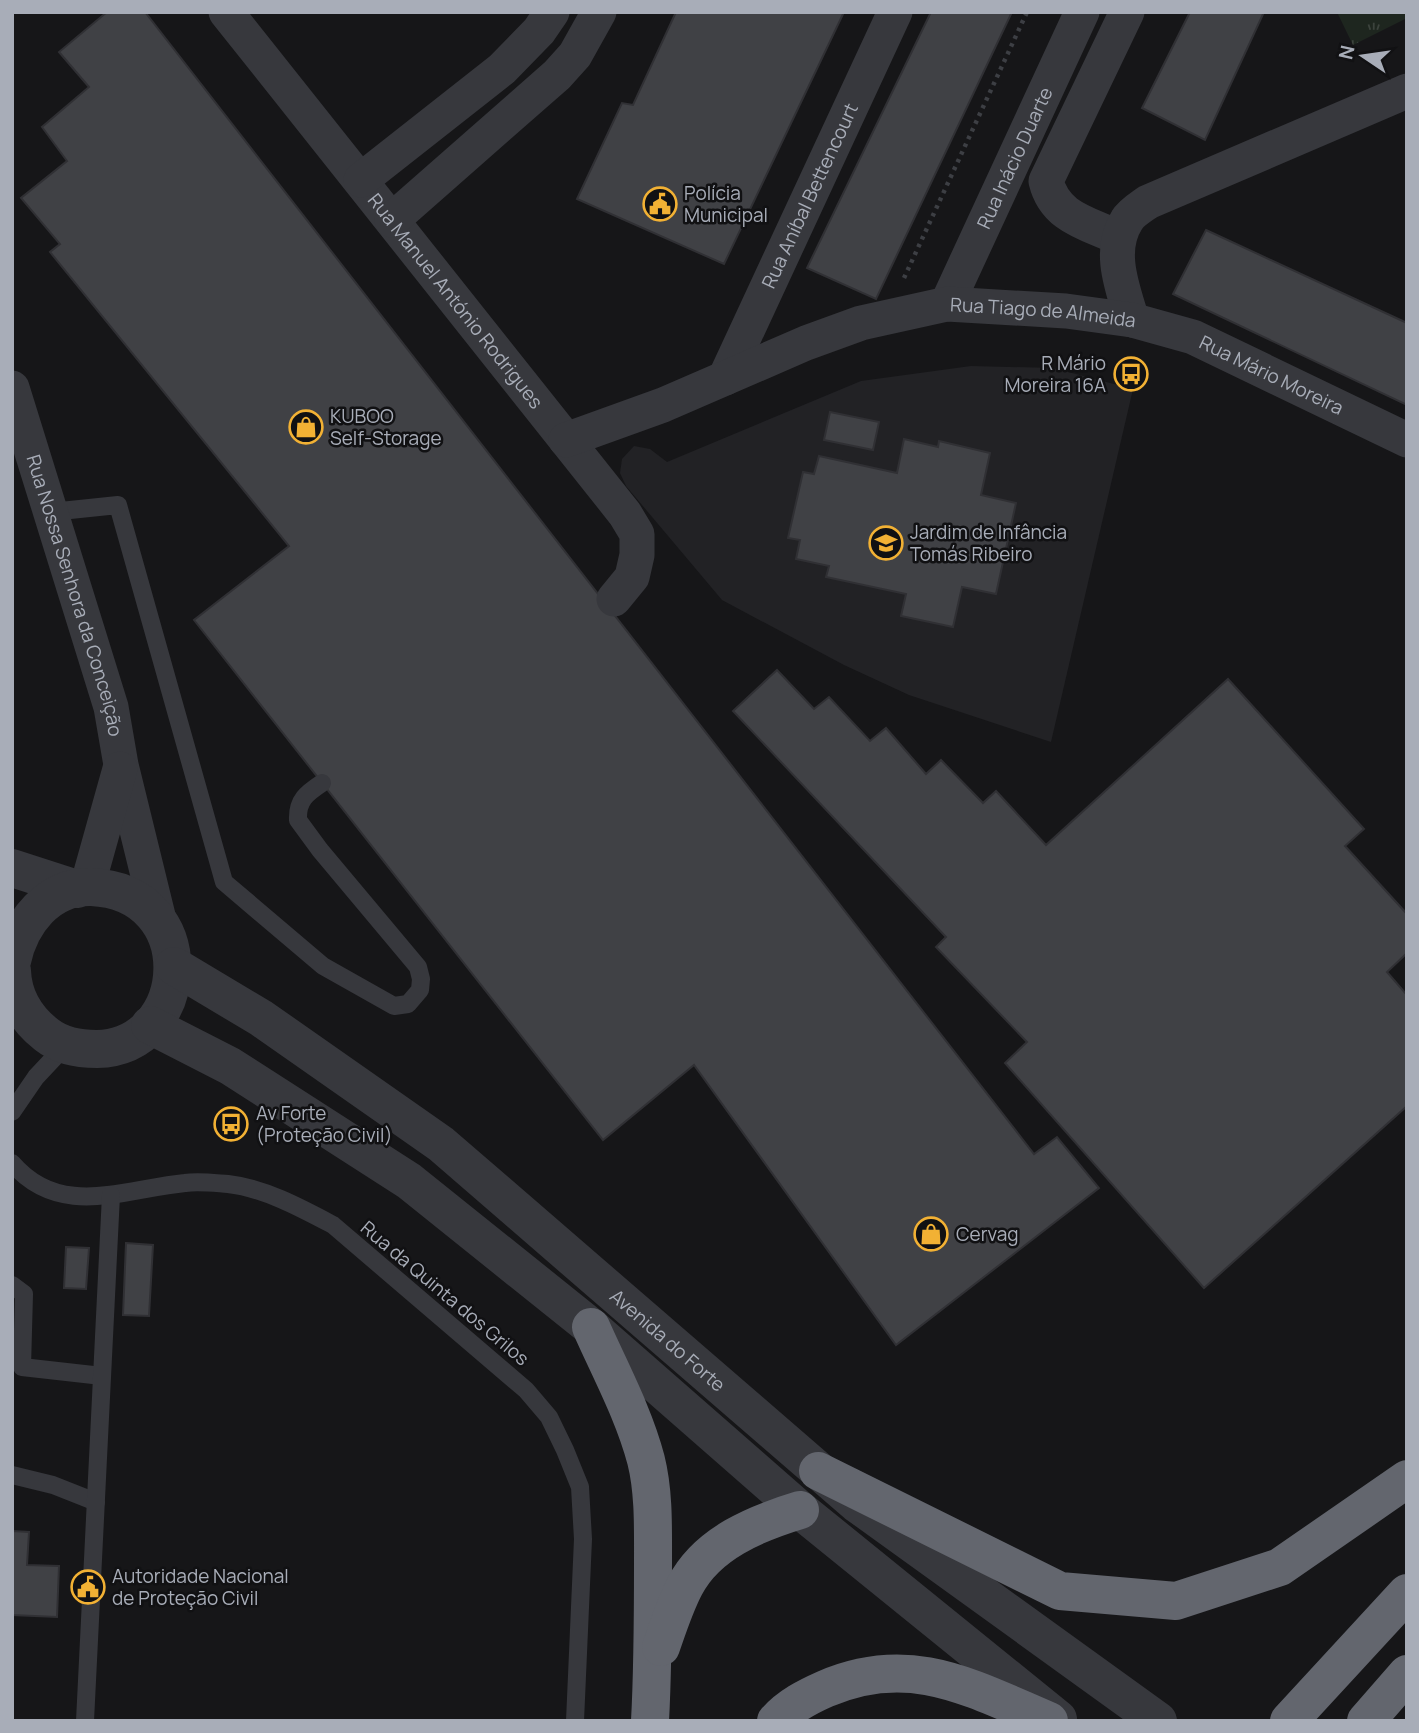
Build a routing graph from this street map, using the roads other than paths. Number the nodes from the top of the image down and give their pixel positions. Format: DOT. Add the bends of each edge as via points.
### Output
graph roads {
  1 [pos="226,12"];
  2 [pos="552,12"];
  3 [pos="599,12"];
  4 [pos="895,12"];
  5 [pos="1083,12"];
  6 [pos="1127,12"];
  7 [pos="1407,91"];
  8 [pos="361,180"];
  9 [pos="392,219"];
  10 [pos="1119,238"];
  11 [pos="947,304"];
  12 [pos="1132,320"];
  13 [pos="725,378"];
  14 [pos="12,388"];
  15 [pos="566,440"];
  16 [pos="1407,440"];
  17 [pos="51,512"];
  18 [pos="614,599"];
  19 [pos="121,765"];
  20 [pos="323,783"];
  21 [pos="12,868"];
  22 [pos="82,888"];
  23 [pos="160,924"];
  24 [pos="174,965"];
  25 [pos="13,985"];
  26 [pos="150,1025"];
  27 [pos="66,1045"];
  28 [pos="12,1112"];
  29 [pos="12,1163"];
  30 [pos="111,1195"];
  31 [pos="12,1285"];
  32 [pos="591,1327"];
  33 [pos="17,1366"];
  34 [pos="102,1376"];
  35 [pos="818,1471"];
  36 [pos="12,1475"];
  37 [pos="1407,1479"];
  38 [pos="96,1502"];
  39 [pos="856,1503"];
  40 [pos="800,1510"];
  41 [pos="1407,1593"];
  42 [pos="653,1665"];
  43 [pos="1407,1674"];
  44 [pos="85,1721"];
  45 [pos="575,1721"];
  46 [pos="650,1721"];
  47 [pos="776,1721"];
  48 [pos="1049,1721"];
  49 [pos="1059,1721"];
  50 [pos="1158,1721"];
  51 [pos="1289,1721"];
  52 [pos="1366,1721"];
  1 -- 8 [label="street, Rua Manuel António Rodrigues"];
  2 -- 8 [label="street" via="502,69"];
  3 -- 9 [label="street" via="575,55 557,75"];
  4 -- 13 [label="street, Rua Aníbal Bettencourt"];
  5 -- 11 [label="street, Rua Inácio Duarte"];
  6 -- 10 [label="street, Rua Inácio Duarte" via="1046,181 1050,196 1072,217"];
  7 -- 10 [label="street" via="1148,202 1128,218"];
  8 -- 9 [label="street, Rua Manuel António Rodrigues"];
  9 -- 15 [label="street, Rua Manuel António Rodrigues"];
  10 -- 12 [label="street, Rua Tiago de Almeida" via="1117,268"];
  11 -- 12 [label="street, Rua Tiago de Almeida" via="1066,310"];
  11 -- 13 [label="street, Rua Tiago de Almeida" via="861,323"];
  12 -- 16 [label="street, Rua Mário Moreira" via="1193,337"];
  13 -- 15 [label="street, Rua Tiago de Almeida"];
  14 -- 17 [label="street, Rua Nossa Senhora da Conceição"];
  15 -- 18 [label="street, Rua Manuel António Rodrigues" via="637,534 632,577"];
  17 -- 19 [label="street, Rua Nossa Senhora da Conceição" via="111,707"];
  17 -- 20 [label="lane" via="118,505 224,882 323,966 394,1006 408,1004 420,990 418,967 298,820 300,802"];
  19 -- 22 [label="street, Rua Nossa Senhora da Conceição"];
  19 -- 23 [label="street, Rua Nossa Senhora da Conceição"];
  21 -- 22 [label="street"];
  22 -- 23 [label="street" via="108,888 129,895 147,907"];
  22 -- 25 [label="street" via="57,895 25,923 16,942"];
  23 -- 24 [label="street"];
  24 -- 26 [label="street" via="164,1008"];
  24 -- 35 [label="street, Avenida do Forte" via="261,1018 441,1144"];
  25 -- 27 [label="street" via="36,1026"];
  26 -- 27 [label="street" via="120,1045 93,1049"];
  26 -- 32 [label="street, Avenida do Forte" via="230,1066 409,1181"];
  27 -- 28 [label="lane"];
  29 -- 30 [label="lane, Rua da Quinta dos Grilos" via="33,1183 55,1193"];
  30 -- 34 [label="lane"];
  30 -- 45 [label="lane, Rua da Quinta dos Grilos" via="187,1182 230,1185 299,1208 333,1225 526,1390 549,1418 580,1487 583,1539"];
  31 -- 33 [label="lane" via="24,1294"];
  32 -- 40 [label="street, Avenida do Forte"];
  32 -- 42 [label="highway" via="646,1460 652,1503"];
  33 -- 34 [label="lane"];
  34 -- 38 [label="lane"];
  35 -- 37 [label="highway" via="1060,1591 1176,1601 1280,1567"];
  35 -- 39 [label="street, Avenida do Forte"];
  36 -- 38 [label="lane"];
  38 -- 44 [label="lane"];
  39 -- 40 [label="street"];
  39 -- 50 [label="street, Avenida do Forte"];
  40 -- 42 [label="highway" via="730,1539 704,1560 685,1585"];
  40 -- 49 [label="street, Avenida do Forte"];
  41 -- 51 [label="highway"];
  42 -- 46 [label="highway"];
  43 -- 52 [label="highway"];
  47 -- 48 [label="highway" via="809,1696 838,1683 900,1671 954,1681"];
}
